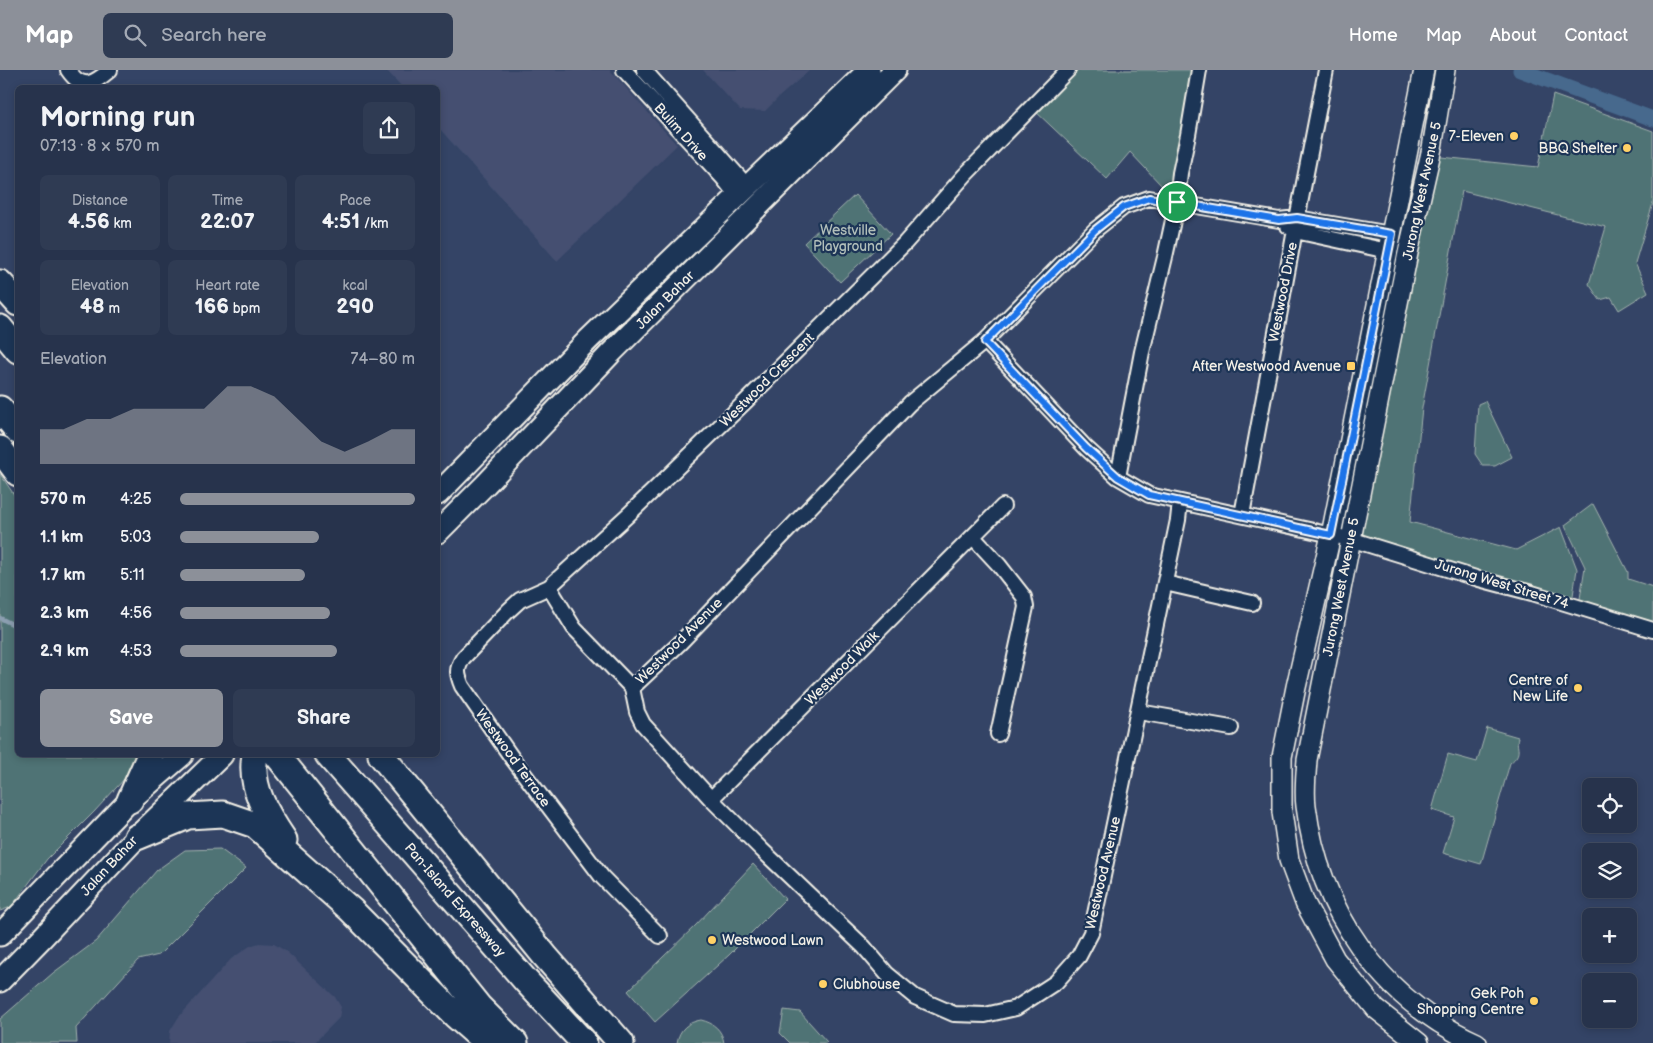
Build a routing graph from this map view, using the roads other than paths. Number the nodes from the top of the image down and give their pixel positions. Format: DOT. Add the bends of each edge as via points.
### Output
graph roads {
  1 [pos="68,70"];
  2 [pos="110,70"];
  3 [pos="624,70"];
  4 [pos="644,70"];
  5 [pos="869,70"];
  6 [pos="896,70"];
  7 [pos="1068,70"];
  8 [pos="1199,70"];
  9 [pos="1326,70"];
  10 [pos="1424,70"];
  11 [pos="1445,70"];
  12 [pos="742,191"];
  13 [pos="1177,202"];
  14 [pos="1296,224"];
  15 [pos="1390,242"];
  16 [pos="0,283"];
  17 [pos="15,300"];
  18 [pos="0,328"];
  19 [pos="588,340"];
  20 [pos="985,342"];
  21 [pos="15,346"];
  22 [pos="610,354"];
  23 [pos="0,409"];
  24 [pos="15,427"];
  25 [pos="0,449"];
  26 [pos="15,469"];
  27 [pos="1118,477"];
  28 [pos="440,492"];
  29 [pos="1180,502"];
  30 [pos="1003,506"];
  31 [pos="1242,515"];
  32 [pos="440,530"];
  33 [pos="1331,535"];
  34 [pos="973,537"];
  35 [pos="1350,539"];
  36 [pos="1165,583"];
  37 [pos="549,587"];
  38 [pos="1252,603"];
  39 [pos="1653,630"];
  40 [pos="632,688"];
  41 [pos="1139,712"];
  42 [pos="1231,728"];
  43 [pos="998,734"];
  44 [pos="149,757"];
  45 [pos="180,757"];
  46 [pos="220,757"];
  47 [pos="255,757"];
  48 [pos="280,757"];
  49 [pos="330,757"];
  50 [pos="383,757"];
  51 [pos="711,799"];
  52 [pos="130,800"];
  53 [pos="137,837"];
  54 [pos="299,863"];
  55 [pos="0,935"];
  56 [pos="660,936"];
  57 [pos="0,981"];
  58 [pos="487,1043"];
  59 [pos="515,1043"];
  60 [pos="584,1043"];
  61 [pos="621,1043"];
  62 [pos="1419,1043"];
  63 [pos="1477,1043"];
  1 -- 2 [label="street" via="73,78 94,83"];
  3 -- 12 [label="street, Bulim Drive" via="723,178"];
  4 -- 12 [label="street, Bulim Drive"];
  5 -- 12 [label="main road, Jalan Bahar"];
  6 -- 22 [label="main road, Jalan Bahar"];
  7 -- 37 [label="street, Westwood Crescent" via="905,243 746,402"];
  8 -- 13 [label="street"];
  9 -- 14 [label="street, Westwood Drive"];
  10 -- 15 [label="street, Jurong West Avenue 5"];
  11 -- 35 [label="street, Jurong West Avenue 5" via="1432,148"];
  12 -- 19 [label="main road, Jalan Bahar"];
  13 -- 14 [label="street, Westwood Avenue"];
  13 -- 20 [label="street, Westwood Avenue" via="1149,198 1124,207 1095,230"];
  13 -- 27 [label="street" via="1142,352"];
  14 -- 15 [label="street, Westwood Avenue"];
  14 -- 31 [label="street, Westwood Drive"];
  15 -- 33 [label="street, Jurong West Avenue 5"];
  16 -- 17 [label="highway"];
  18 -- 21 [label="highway"];
  19 -- 22 [label="main road" via="606,335 612,342"];
  19 -- 28 [label="main road, Jalan Bahar"];
  20 -- 27 [label="street, Jurong West Street 74"];
  20 -- 40 [label="street, Westwood Avenue" via="910,404 686,637"];
  22 -- 32 [label="main road, Jalan Bahar"];
  23 -- 24 [label="highway"];
  25 -- 26 [label="highway"];
  27 -- 29 [label="street, Jurong West Street 74" via="1149,495"];
  29 -- 31 [label="street, Jurong West Street 74"];
  29 -- 36 [label="street, Westwood Avenue"];
  30 -- 34 [label="street, Westwood Walk"];
  31 -- 33 [label="street, Jurong West Street 74"];
  33 -- 35 [label="street, Jurong West Street 74"];
  33 -- 62 [label="street, Jurong West Avenue 5" via="1282,757 1282,812 1289,860 1305,902 1335,959 1376,1009"];
  34 -- 43 [label="street" via="1024,597 1026,607"];
  34 -- 51 [label="street, Westwood Walk"];
  35 -- 39 [label="street, Jurong West Street 74"];
  35 -- 63 [label="street, Jurong West Avenue 5" via="1307,760 1305,805 1316,856 1334,902 1357,944 1390,985 1436,1022"];
  36 -- 38 [label="street"];
  36 -- 41 [label="street, Westwood Avenue"];
  37 -- 40 [label="street" via="574,628"];
  37 -- 56 [label="street, Westwood Terrace" via="520,600 508,611 463,658 457,666 457,674 512,758 567,832 602,877"];
  40 -- 51 [label="street, Westwood Avenue" via="643,724"];
  41 -- 42 [label="street"];
  41 -- 51 [label="street, Westwood Avenue" via="1091,933 1079,956 1056,982 1016,1008 985,1015 954,1014 914,997"];
  44 -- 52 [label="highway"];
  45 -- 52 [label="main road"];
  46 -- 53 [label="main road, Jalan Bahar"];
  47 -- 54 [label="highway" via="254,786 277,831"];
  48 -- 59 [label="highway" via="480,1007"];
  49 -- 60 [label="highway, Pan-Island Expressway"];
  50 -- 61 [label="highway" via="545,956"];
  52 -- 55 [label="main road"];
  53 -- 54 [label="highway" via="188,816 223,814 255,825"];
  53 -- 57 [label="main road, Jalan Bahar"];
  54 -- 58 [label="highway"];
}
